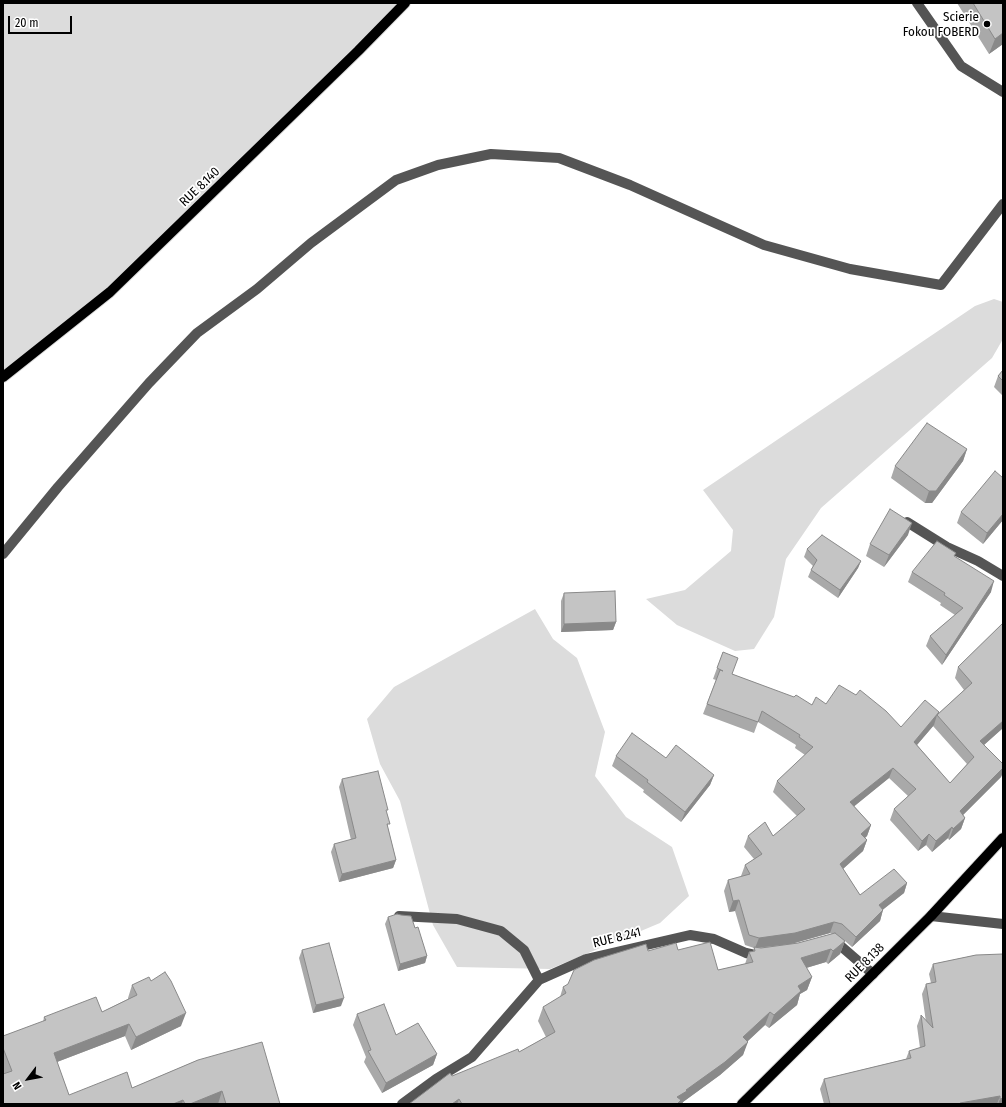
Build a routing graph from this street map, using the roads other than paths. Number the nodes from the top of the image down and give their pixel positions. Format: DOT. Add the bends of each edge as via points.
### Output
graph roads {
  1 [pos="405,3"];
  2 [pos="917,3"];
  3 [pos="1003,92"];
  4 [pos="1003,204"];
  5 [pos="3,378"];
  6 [pos="907,522"];
  7 [pos="3,554"];
  8 [pos="1003,576"];
  9 [pos="1003,838"];
  10 [pos="399,916"];
  11 [pos="931,916"];
  12 [pos="1003,924"];
  13 [pos="821,942"];
  14 [pos="770,953"];
  15 [pos="873,974"];
  16 [pos="539,980"];
  17 [pos="402,1104"];
  18 [pos="742,1104"];
  1 -- 5 [label="main road, RUE 8.140" via="110,292"];
  2 -- 3 [label="street" via="961,66"];
  4 -- 7 [label="street" via="941,285 850,269 764,245 630,185 560,158 491,154 438,165 396,180 197,333 149,383"];
  6 -- 8 [label="street" via="947,547"];
  9 -- 11 [label="main road, RUE 8.138"];
  10 -- 16 [label="street" via="457,919 501,931 524,950"];
  11 -- 12 [label="street"];
  11 -- 15 [label="main road, RUE 8.138"];
  13 -- 15 [label="street" via="831,939 835,941"];
  14 -- 16 [label="street, RUE 8.241" via="755,956 714,939 690,935 586,959"];
  15 -- 18 [label="main road, RUE 8.138"];
  16 -- 17 [label="street, RUE 8.241" via="472,1057"];
}
